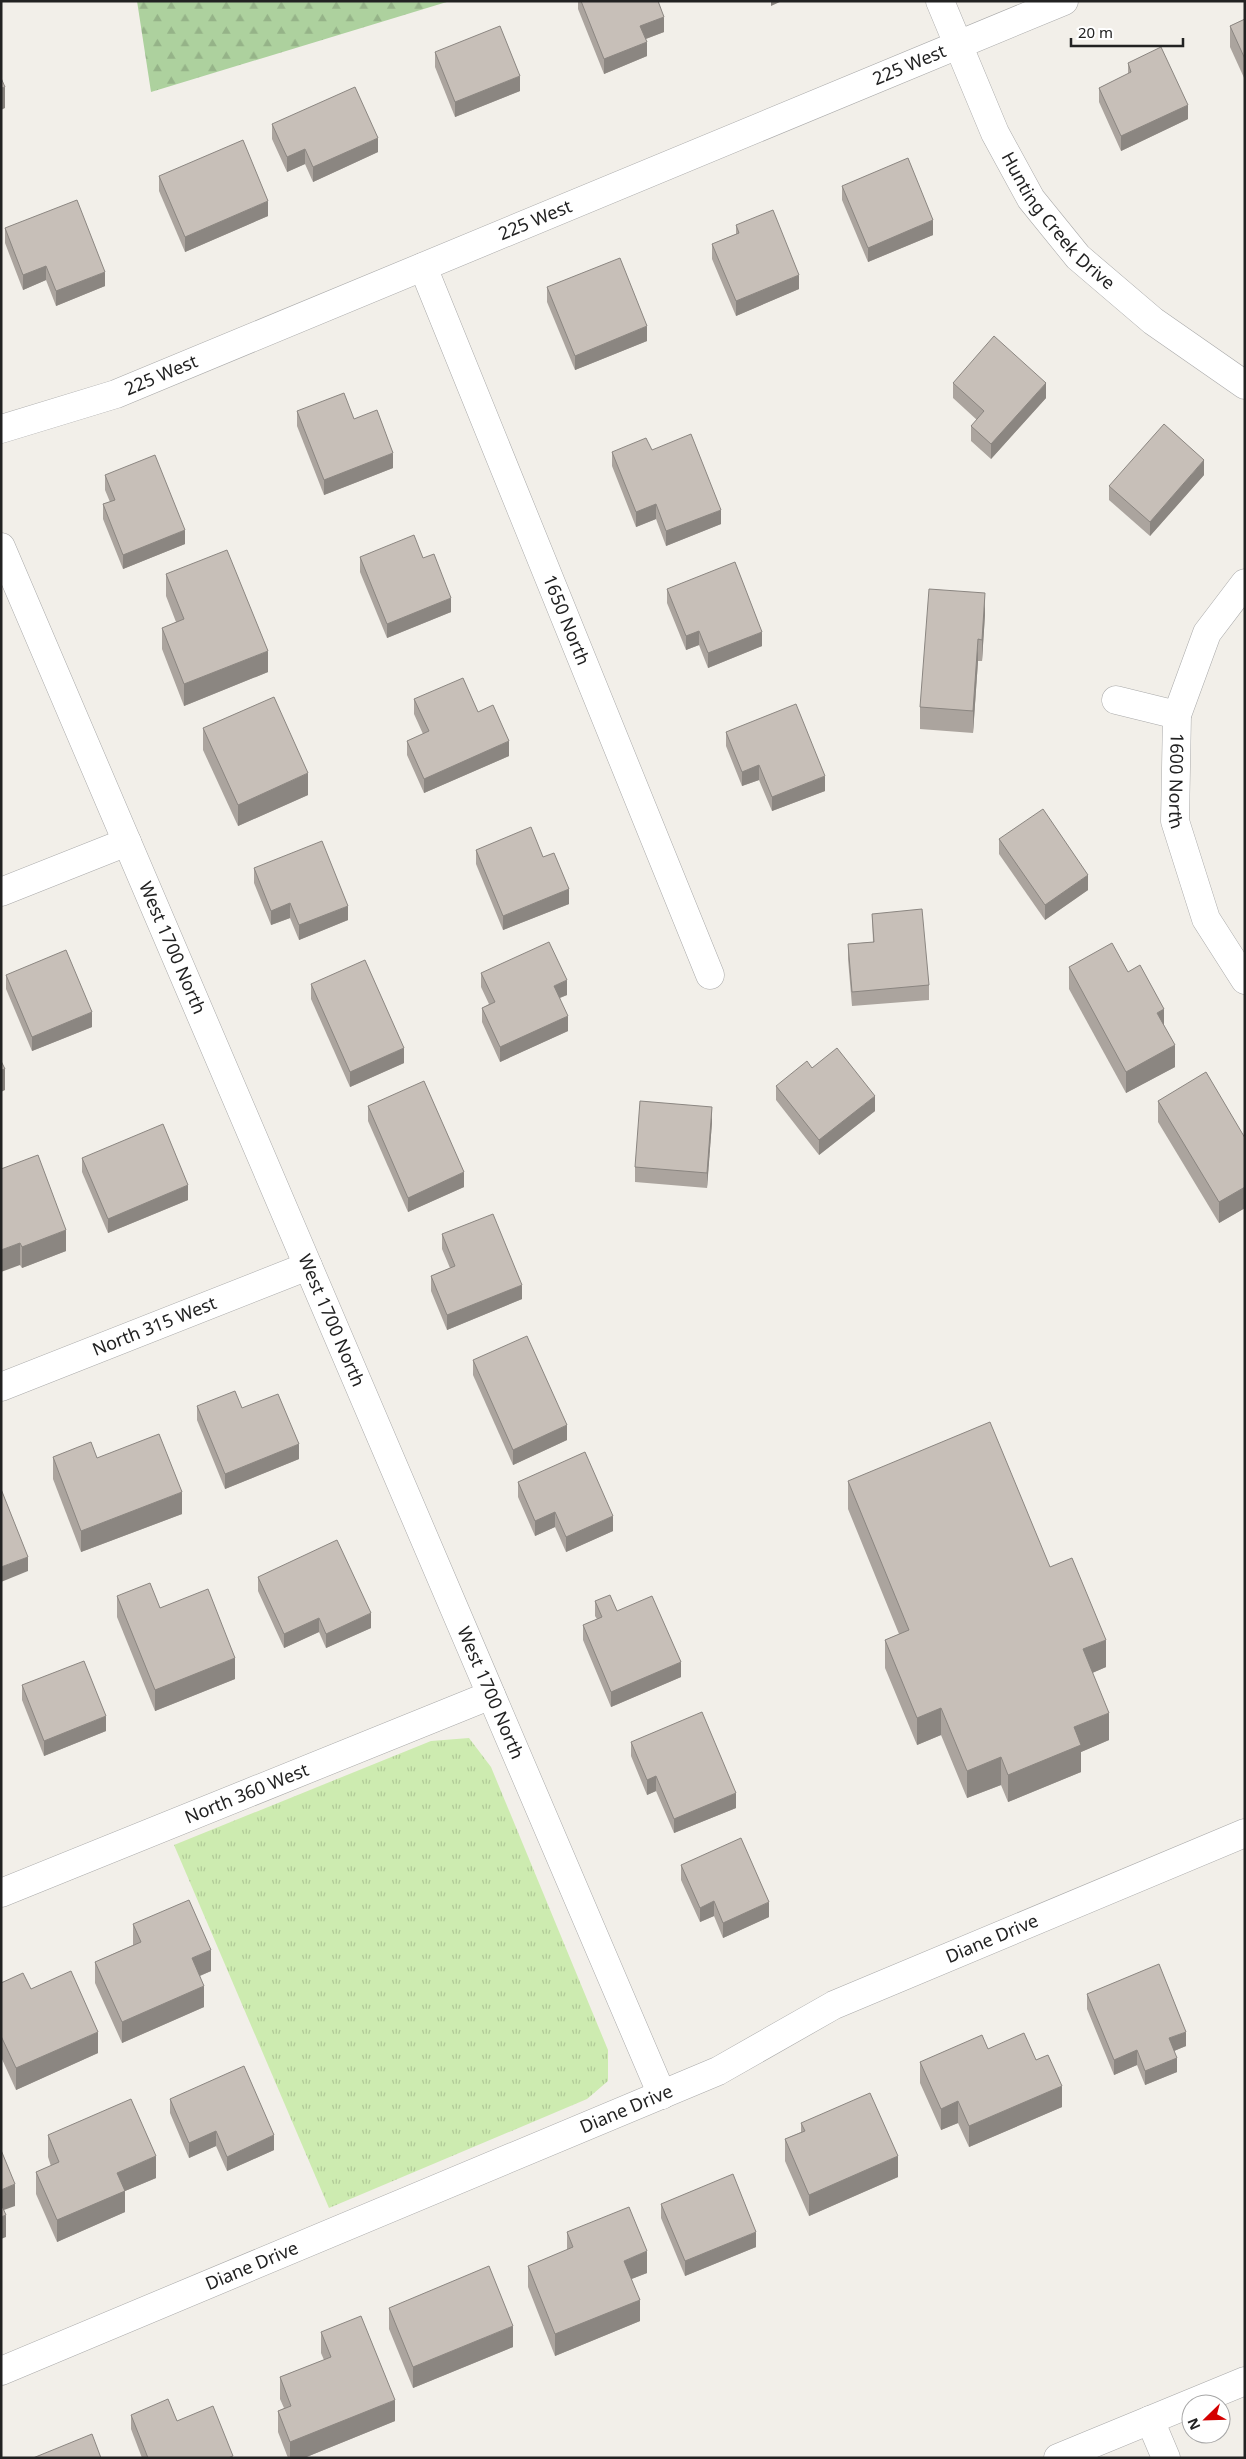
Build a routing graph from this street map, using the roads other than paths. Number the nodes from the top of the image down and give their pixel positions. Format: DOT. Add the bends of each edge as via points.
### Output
graph roads {
  1 [pos="940,1"];
  2 [pos="1064,1"];
  3 [pos="958,45"];
  4 [pos="423,267"];
  5 [pos="1245,385"];
  6 [pos="1,429"];
  7 [pos="1,547"];
  8 [pos="1245,583"];
  9 [pos="1116,700"];
  10 [pos="1177,715"];
  11 [pos="127,842"];
  12 [pos="1,892"];
  13 [pos="710,975"];
  14 [pos="1245,980"];
  15 [pos="308,1266"];
  16 [pos="1,1387"];
  17 [pos="491,1695"];
  18 [pos="1245,1833"];
  19 [pos="1,1893"];
  20 [pos="662,2094"];
  21 [pos="1,2371"];
  22 [pos="1245,2381"];
  23 [pos="1150,2420"];
  24 [pos="1058,2458"];
  25 [pos="1166,2458"];
  1 -- 3 [label="street, Hunting Creek Drive"];
  2 -- 3 [label="street, 225 West"];
  3 -- 4 [label="street, 225 West"];
  3 -- 5 [label="street, Hunting Creek Drive" via="995,133 1031,199 1078,257 1152,321"];
  4 -- 6 [label="street, 225 West" via="116,394"];
  4 -- 13 [label="street, 1650 North"];
  7 -- 11 [label="street, West 1700 North"];
  8 -- 10 [label="street, 1600 North" via="1207,633"];
  9 -- 10 [label="street"];
  10 -- 14 [label="street, 1600 North" via="1175,821 1206,919"];
  11 -- 12 [label="street"];
  11 -- 15 [label="street, West 1700 North"];
  15 -- 16 [label="street, North 315 West"];
  15 -- 17 [label="street, West 1700 North"];
  17 -- 19 [label="street, North 360 West"];
  17 -- 20 [label="street, West 1700 North"];
  18 -- 20 [label="street, Diane Drive" via="834,2005 718,2071"];
  20 -- 21 [label="street, Diane Drive"];
  22 -- 23 [label="street"];
  23 -- 24 [label="street"];
  23 -- 25 [label="street"];
}
